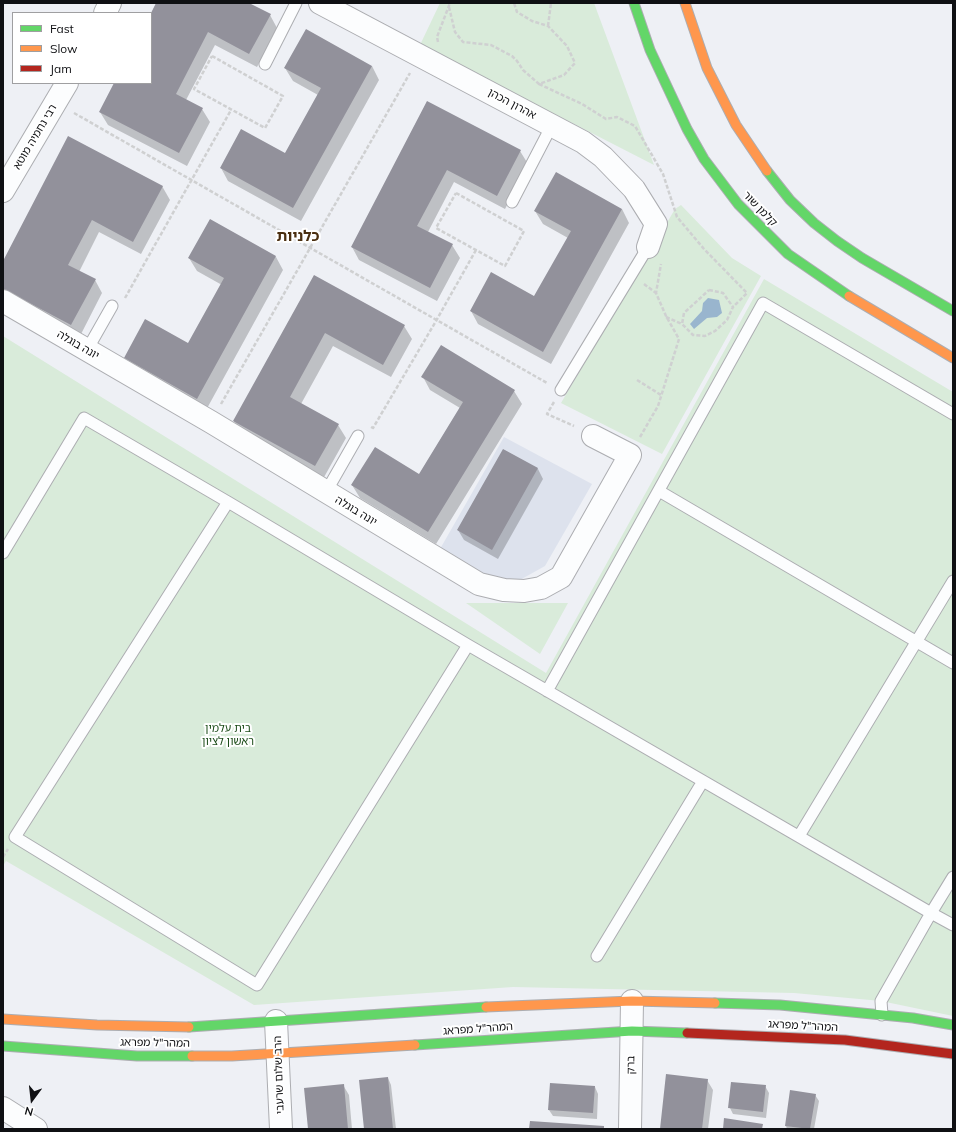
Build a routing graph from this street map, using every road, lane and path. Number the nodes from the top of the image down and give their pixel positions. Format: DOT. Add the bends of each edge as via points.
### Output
graph roads {
  1 [pos="110,3"];
  2 [pos="296,3"];
  3 [pos="320,3"];
  4 [pos="450,3"];
  5 [pos="514,3"];
  6 [pos="552,3"];
  7 [pos="634,3"];
  8 [pos="685,3"];
  9 [pos="449,7"];
  10 [pos="106,12"];
  11 [pos="548,26"];
  12 [pos="420,55"];
  13 [pos="265,64"];
  14 [pos="438,65"];
  15 [pos="66,84"];
  16 [pos="56,103"];
  17 [pos="231,110"];
  18 [pos="552,125"];
  19 [pos="191,181"];
  20 [pos="3,191"];
  21 [pos="512,202"];
  22 [pos="310,249"];
  23 [pos="476,250"];
  24 [pos="655,253"];
  25 [pos="120,295"];
  26 [pos="3,301"];
  27 [pos="112,306"];
  28 [pos="953,311"];
  29 [pos="666,316"];
  30 [pos="436,321"];
  31 [pos="682,324"];
  32 [pos="87,350"];
  33 [pos="953,358"];
  34 [pos="637,380"];
  35 [pos="561,390"];
  36 [pos="661,395"];
  37 [pos="953,414"];
  38 [pos="211,422"];
  39 [pos="367,424"];
  40 [pos="358,436"];
  41 [pos="593,436"];
  42 [pos="630,455"];
  43 [pos="658,491"];
  44 [pos="326,492"];
  45 [pos="228,502"];
  46 [pos="3,552"];
  47 [pos="953,581"];
  48 [pos="916,641"];
  49 [pos="468,645"];
  50 [pos="953,663"];
  51 [pos="547,691"];
  52 [pos="703,781"];
  53 [pos="799,836"];
  54 [pos="953,877"];
  55 [pos="932,913"];
  56 [pos="953,925"];
  57 [pos="597,956"];
  58 [pos="632,1001"];
  59 [pos="882,1015"];
  60 [pos="3,1019"];
  61 [pos="276,1021"];
  62 [pos="953,1025"];
  63 [pos="632,1031"];
  64 [pos="3,1046"];
  65 [pos="278,1054"];
  66 [pos="953,1054"];
  67 [pos="3,1108"];
  68 [pos="36,1129"];
  69 [pos="281,1129"];
  70 [pos="630,1129"];
  1 -- 10 [label="street"];
  2 -- 13 [label="lane"];
  3 -- 12 [label="street, אהרון הכהן"];
  4 -- 9 [label="path"];
  5 -- 11 [label="path" via="517,12 532,21"];
  6 -- 11 [label="path"];
  7 -- 33 [label="street, קלמן שור" via="650,50 687,129 704,159 738,204 788,254 813,273"];
  8 -- 28 [label="street" via="707,68 736,125 790,200 837,241"];
  9 -- 11 [label="path" via="455,32 463,42 491,45 512,56 522,70 539,84 564,75 575,63 567,46"];
  9 -- 14 [label="path" via="437,37 440,54"];
  12 -- 14 [label="street, אהרון הכהן"];
  12 -- 22 [label="path"];
  14 -- 18 [label="street, אהרון הכהן"];
  15 -- 16 [label="street, רבי נחמיה מוטא"];
  16 -- 19 [label="path"];
  16 -- 20 [label="street, רבי נחמיה מוטא"];
  17 -- 17 [label="path" via="265,128 283,96 212,56 194,89"];
  17 -- 19 [label="path"];
  18 -- 21 [label="lane"];
  18 -- 24 [label="street, אהרון הכהן" via="583,142 603,157 634,189 656,224"];
  19 -- 22 [label="path"];
  19 -- 25 [label="path" via="126,299"];
  22 -- 30 [label="path"];
  22 -- 38 [label="path"];
  23 -- 23 [label="path" via="505,266 524,231 456,193 436,228"];
  23 -- 30 [label="path"];
  24 -- 29 [label="path" via="656,293"];
  24 -- 35 [label="lane"];
  26 -- 32 [label="street, יונה בוגלה"];
  27 -- 32 [label="lane"];
  29 -- 31 [label="path"];
  29 -- 36 [label="path" via="679,339"];
  30 -- 35 [label="path"];
  30 -- 39 [label="path" via="373,428"];
  31 -- 31 [label="path" via="693,335 705,336 727,320 733,307 723,293 709,290 684,313"];
  32 -- 38 [label="street, יונה בוגלה"];
  34 -- 36 [label="path"];
  35 -- 41 [label="path" via="547,414"];
  36 -- 42 [label="path" via="658,406"];
  37 -- 43 [label="lane" via="763,303"];
  38 -- 44 [label="street, יונה בוגלה"];
  40 -- 44 [label="lane"];
  41 -- 42 [label="street"];
  42 -- 44 [label="street, יונה בוגלה" via="561,577 541,588 524,591 504,590 480,584"];
  43 -- 48 [label="lane"];
  43 -- 51 [label="lane"];
  45 -- 46 [label="lane" via="84,418"];
  45 -- 49 [label="lane"];
  45 -- 49 [label="lane" via="15,837 257,985"];
  47 -- 48 [label="lane"];
  48 -- 50 [label="lane"];
  48 -- 53 [label="lane"];
  49 -- 51 [label="lane"];
  51 -- 52 [label="lane"];
  52 -- 53 [label="lane"];
  52 -- 57 [label="lane"];
  53 -- 55 [label="lane"];
  54 -- 55 [label="lane"];
  55 -- 56 [label="lane"];
  55 -- 59 [label="lane" via="881,1001"];
  58 -- 59 [label="street, המהר\"ל מפראג" via="780,1005"];
  58 -- 61 [label="street, המהר\"ל מפראג" via="447,1009"];
  58 -- 63 [label="street, ברק"];
  59 -- 62 [label="street, המהר\"ל מפראג"];
  60 -- 61 [label="street, המהר\"ל מפראג" via="190,1027"];
  61 -- 65 [label="street, הרב שלום שרעבי"];
  63 -- 65 [label="street, המהר\"ל מפראג"];
  63 -- 66 [label="street, המהר\"ל מפראג" via="845,1040"];
  63 -- 70 [label="street, ברק"];
  64 -- 65 [label="street, המהר\"ל מפראג" via="136,1056"];
  65 -- 69 [label="street, הרב שלום שרעבי"];
  67 -- 68 [label="street"];
}
